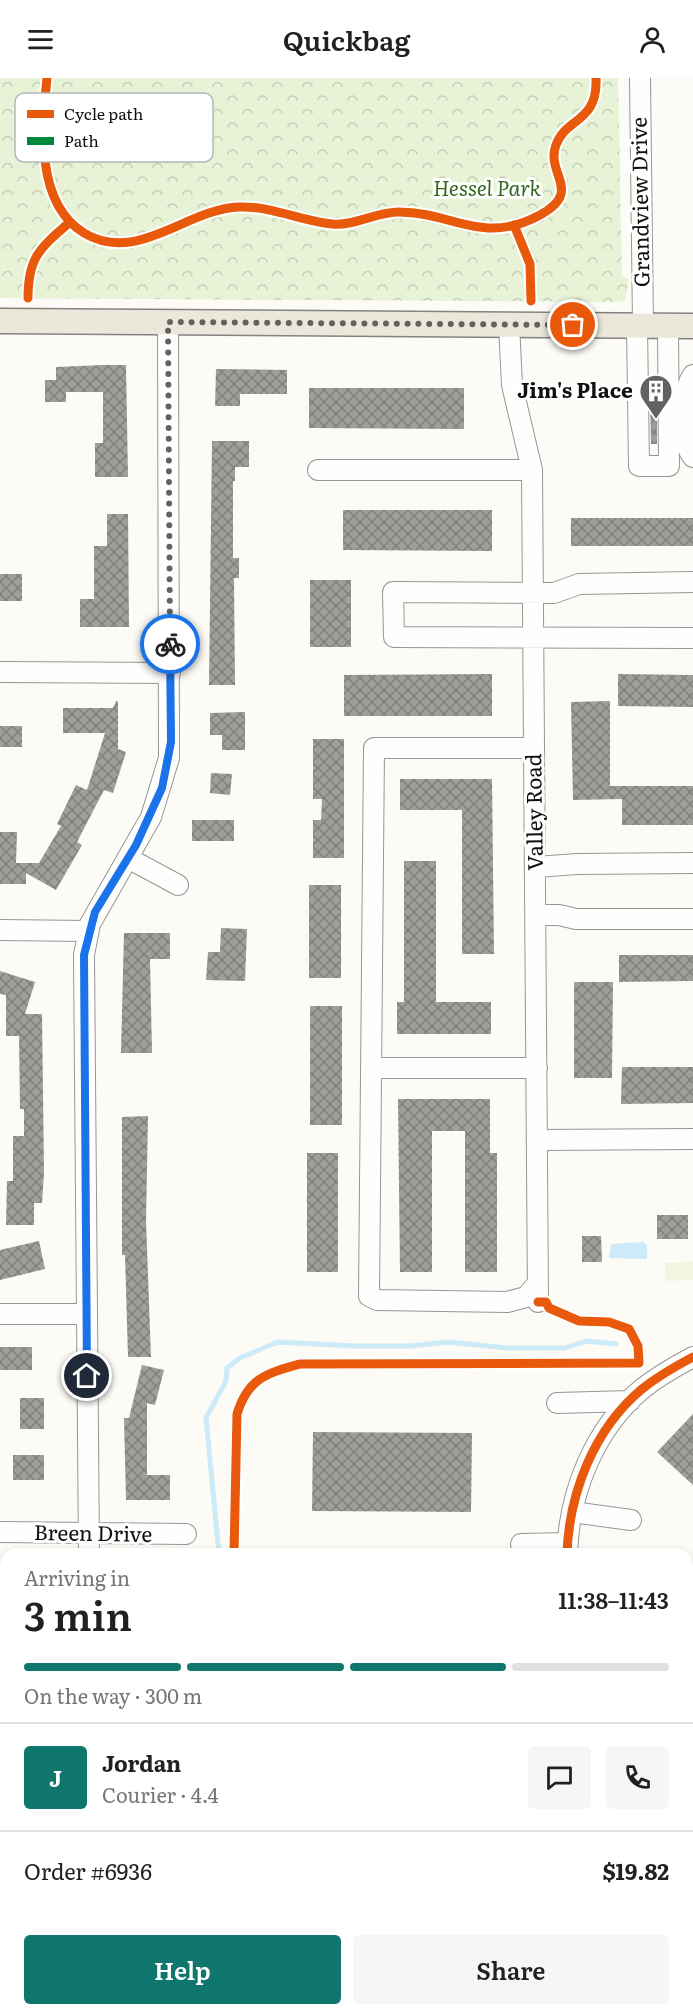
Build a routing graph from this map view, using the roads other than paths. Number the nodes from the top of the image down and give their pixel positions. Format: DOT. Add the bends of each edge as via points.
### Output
graph roads {
  1 [pos="640,78"];
  2 [pos="0,321"];
  3 [pos="168,322"];
  4 [pos="509,324"];
  5 [pos="640,326"];
  6 [pos="668,326"];
  7 [pos="693,326"];
  8 [pos="693,375"];
  9 [pos="693,457"];
  10 [pos="318,470"];
  11 [pos="532,470"];
  12 [pos="693,582"];
  13 [pos="533,592"];
  14 [pos="534,638"];
  15 [pos="693,638"];
  16 [pos="0,672"];
  17 [pos="170,673"];
  18 [pos="534,748"];
  19 [pos="128,858"];
  20 [pos="693,863"];
  21 [pos="536,867"];
  22 [pos="178,885"];
  23 [pos="537,915"];
  24 [pos="693,919"];
  25 [pos="0,930"];
  26 [pos="88,931"];
  27 [pos="372,1068"];
  28 [pos="537,1068"];
  29 [pos="693,1139"];
  30 [pos="538,1140"];
  31 [pos="0,1314"];
  32 [pos="86,1314"];
  33 [pos="693,1357"];
  34 [pos="630,1401"];
  35 [pos="557,1403"];
  36 [pos="572,1512"];
  37 [pos="631,1520"];
  38 [pos="0,1532"];
  39 [pos="89,1533"];
  40 [pos="186,1534"];
  41 [pos="521,1544"];
  42 [pos="89,1548"];
  43 [pos="558,1548"];
  44 [pos="567,1548"];
  1 -- 5 [label="street, Grandview Drive"];
  2 -- 3 [label="main road"];
  3 -- 4 [label="main road"];
  3 -- 17 [label="street"];
  4 -- 5 [label="main road"];
  4 -- 11 [label="street, Valley Road" via="512,385"];
  5 -- 6 [label="main road"];
  5 -- 6 [label="street, Grandview Drive" via="639,466 669,466"];
  6 -- 7 [label="main road"];
  8 -- 9 [label="street" via="687,385 685,443"];
  10 -- 11 [label="street"];
  11 -- 13 [label="street, Valley Road"];
  12 -- 13 [label="street" via="579,584 554,592"];
  13 -- 14 [label="street, Valley Road"];
  13 -- 14 [label="street" via="393,592 394,638"];
  14 -- 15 [label="street"];
  14 -- 18 [label="street, Valley Road"];
  16 -- 17 [label="street"];
  17 -- 19 [label="street" via="169,758 151,817"];
  18 -- 21 [label="street, Valley Road"];
  18 -- 27 [label="street" via="374,748"];
  19 -- 22 [label="street"];
  19 -- 26 [label="street"];
  20 -- 21 [label="street"];
  21 -- 23 [label="street, Valley Road"];
  23 -- 24 [label="street"];
  23 -- 28 [label="street, Valley Road"];
  25 -- 26 [label="street"];
  26 -- 32 [label="street" via="84,955"];
  27 -- 28 [label="street"];
  27 -- 30 [label="street, Valley Road" via="369,1296 377,1300 507,1302 538,1293"];
  28 -- 30 [label="street, Valley Road"];
  29 -- 30 [label="street"];
  31 -- 32 [label="street"];
  32 -- 39 [label="street"];
  33 -- 34 [label="street"];
  34 -- 35 [label="street"];
  34 -- 36 [label="street" via="604,1431 594,1450 580,1480"];
  36 -- 37 [label="street"];
  36 -- 44 [label="street"];
  38 -- 39 [label="street, Breen Drive"];
  39 -- 40 [label="street, Breen Drive"];
  39 -- 42 [label="street"];
  41 -- 43 [label="street"];
}
